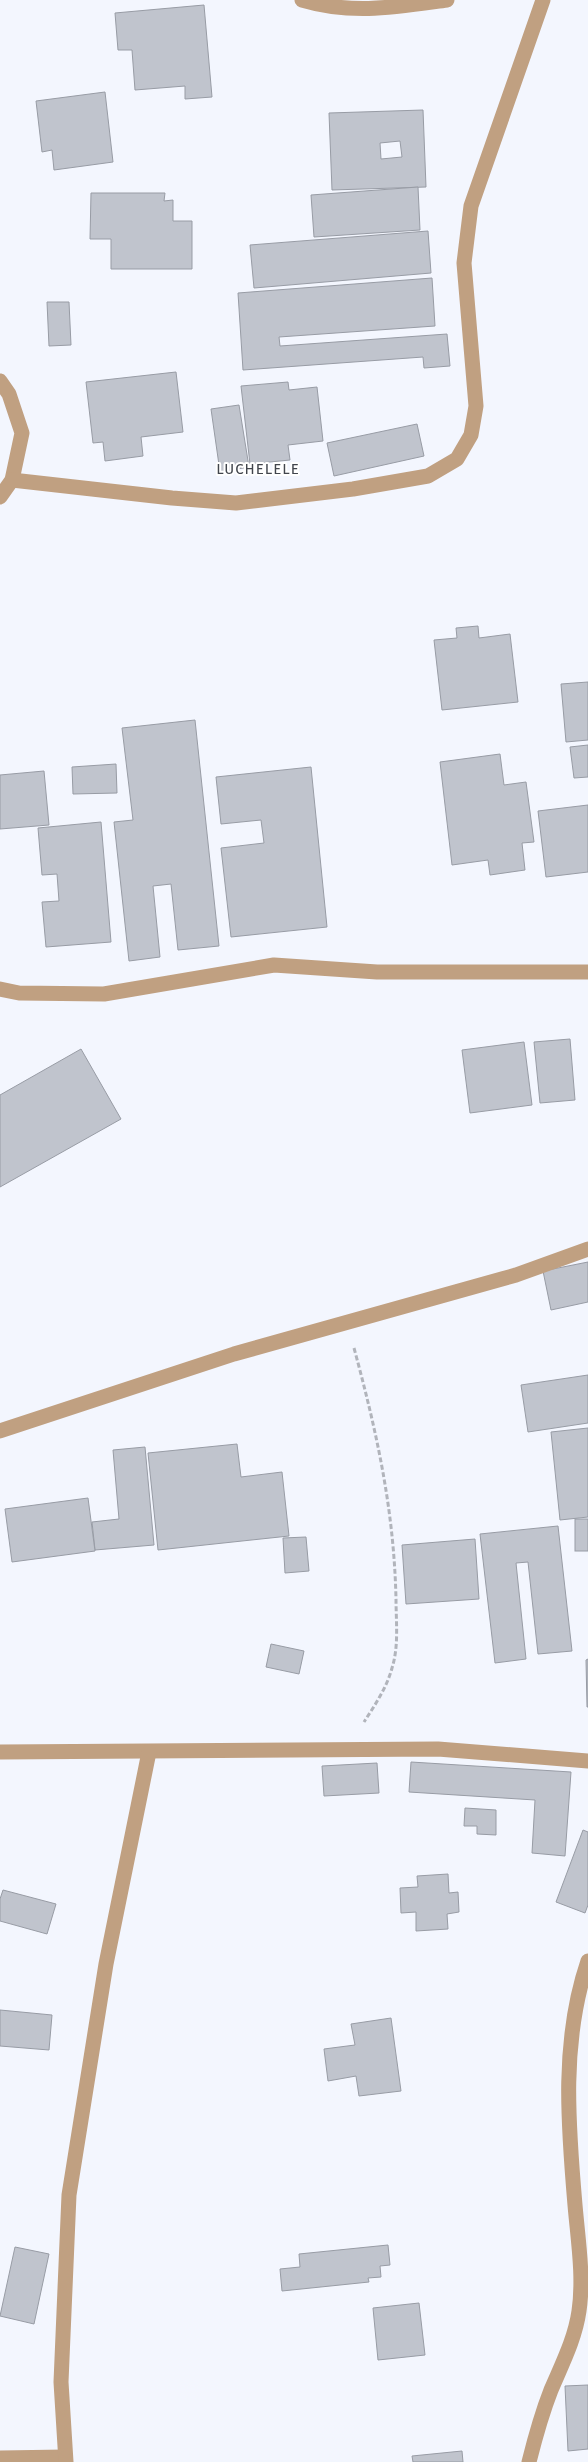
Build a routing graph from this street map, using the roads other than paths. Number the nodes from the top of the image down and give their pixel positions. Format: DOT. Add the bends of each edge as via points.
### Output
graph roads {
  1 [pos="302,0"];
  2 [pos="447,0"];
  3 [pos="543,0"];
  4 [pos="0,382"];
  5 [pos="12,480"];
  6 [pos="0,497"];
  7 [pos="588,972"];
  8 [pos="0,989"];
  9 [pos="588,1249"];
  10 [pos="0,1431"];
  11 [pos="0,1752"];
  12 [pos="149,1752"];
  13 [pos="588,1761"];
  14 [pos="588,1961"];
  15 [pos="0,2458"];
  16 [pos="66,2459"];
  17 [pos="529,2462"];
  1 -- 2 [label="street" via="328,7 380,9"];
  3 -- 5 [label="street" via="471,206 464,263 476,406 471,435 457,459 428,476 354,489 236,503"];
  4 -- 5 [label="street" via="9,394 22,433"];
  5 -- 6 [label="street"];
  7 -- 8 [label="street" via="377,972 274,965 104,994 18,993"];
  9 -- 10 [label="street" via="516,1275 234,1354"];
  11 -- 12 [label="street"];
  12 -- 13 [label="street" via="438,1749"];
  12 -- 16 [label="street" via="106,1964 69,2195 61,2382"];
  14 -- 17 [label="street" via="578,1989 570,2053 569,2138 580,2271 579,2311 569,2350 550,2392"];
  15 -- 16 [label="street"];
}
